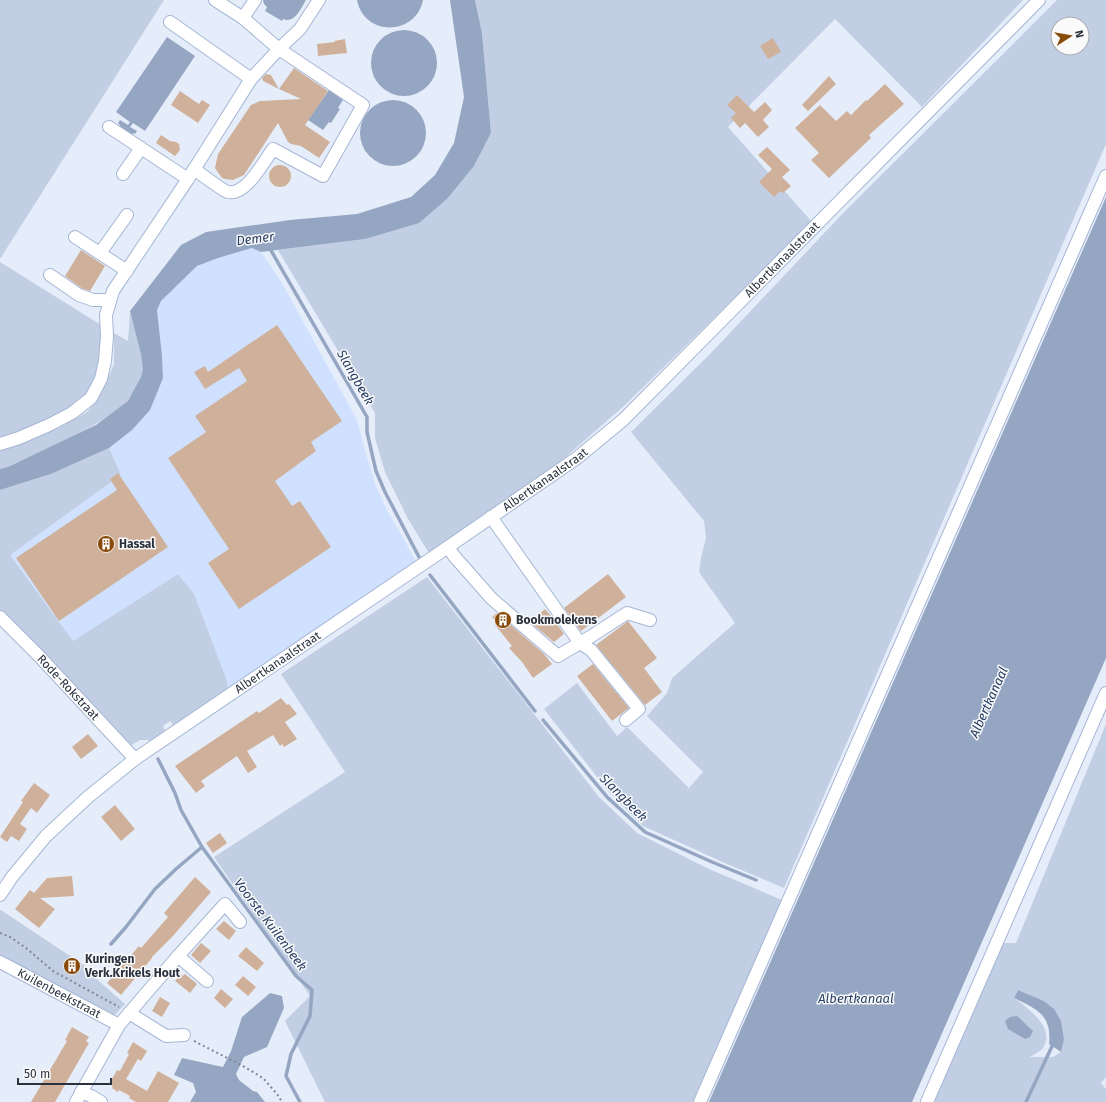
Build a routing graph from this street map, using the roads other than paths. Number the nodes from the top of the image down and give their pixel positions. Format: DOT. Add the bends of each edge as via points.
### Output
graph roads {
  1 [pos="215,0"];
  2 [pos="255,0"];
  3 [pos="319,0"];
  4 [pos="1040,0"];
  5 [pos="243,18"];
  6 [pos="170,22"];
  7 [pos="279,49"];
  8 [pos="251,79"];
  9 [pos="109,127"];
  10 [pos="141,148"];
  11 [pos="123,174"];
  12 [pos="191,174"];
  13 [pos="1106,176"];
  14 [pos="127,215"];
  15 [pos="74,237"];
  16 [pos="100,253"];
  17 [pos="127,270"];
  18 [pos="50,275"];
  19 [pos="110,300"];
  20 [pos="0,444"];
  21 [pos="491,517"];
  22 [pos="448,547"];
  23 [pos="0,617"];
  24 [pos="650,620"];
  25 [pos="580,643"];
  26 [pos="1106,693"];
  27 [pos="626,720"];
  28 [pos="134,759"];
  29 [pos="0,895"];
  30 [pos="240,922"];
  31 [pos="178,956"];
  32 [pos="0,962"];
  33 [pos="207,981"];
  34 [pos="129,1013"];
  35 [pos="119,1025"];
  36 [pos="184,1036"];
  37 [pos="78,1097"];
  38 [pos="101,1102"];
  39 [pos="700,1102"];
  40 [pos="927,1102"];
  1 -- 5 [label="street"];
  2 -- 5 [label="street"];
  3 -- 7 [label="street" via="300,29"];
  4 -- 21 [label="street, Albertkanaalstraat" via="623,420 577,458"];
  5 -- 7 [label="street"];
  6 -- 8 [label="street"];
  7 -- 8 [label="street"];
  7 -- 12 [label="street" via="363,105 323,176 273,149 248,184 237,191 227,192"];
  8 -- 12 [label="street"];
  9 -- 10 [label="street"];
  10 -- 11 [label="street"];
  10 -- 12 [label="street"];
  12 -- 17 [label="street"];
  13 -- 39 [label="street"];
  14 -- 16 [label="street"];
  15 -- 16 [label="street"];
  16 -- 17 [label="street"];
  17 -- 19 [label="street" via="112,292"];
  18 -- 19 [label="street" via="79,295 94,300"];
  19 -- 20 [label="street" via="106,315 105,361 101,379 91,398 61,419"];
  21 -- 22 [label="street, Albertkanaalstraat"];
  21 -- 25 [label="street"];
  22 -- 25 [label="street" via="492,599 558,656"];
  22 -- 28 [label="street, Albertkanaalstraat"];
  23 -- 28 [label="street, Rode-Rokstraat"];
  24 -- 25 [label="street" via="627,612"];
  25 -- 27 [label="street" via="591,650 639,709"];
  26 -- 40 [label="street"];
  28 -- 29 [label="street, Albertkanaalstraat" via="46,836"];
  30 -- 31 [label="street" via="225,904"];
  31 -- 33 [label="street"];
  31 -- 34 [label="street"];
  32 -- 35 [label="street, Kuilenbeekstraat"];
  34 -- 35 [label="street"];
  34 -- 36 [label="street" via="166,1036"];
  35 -- 37 [label="street"];
  37 -- 38 [label="street" via="91,1096"];
}
